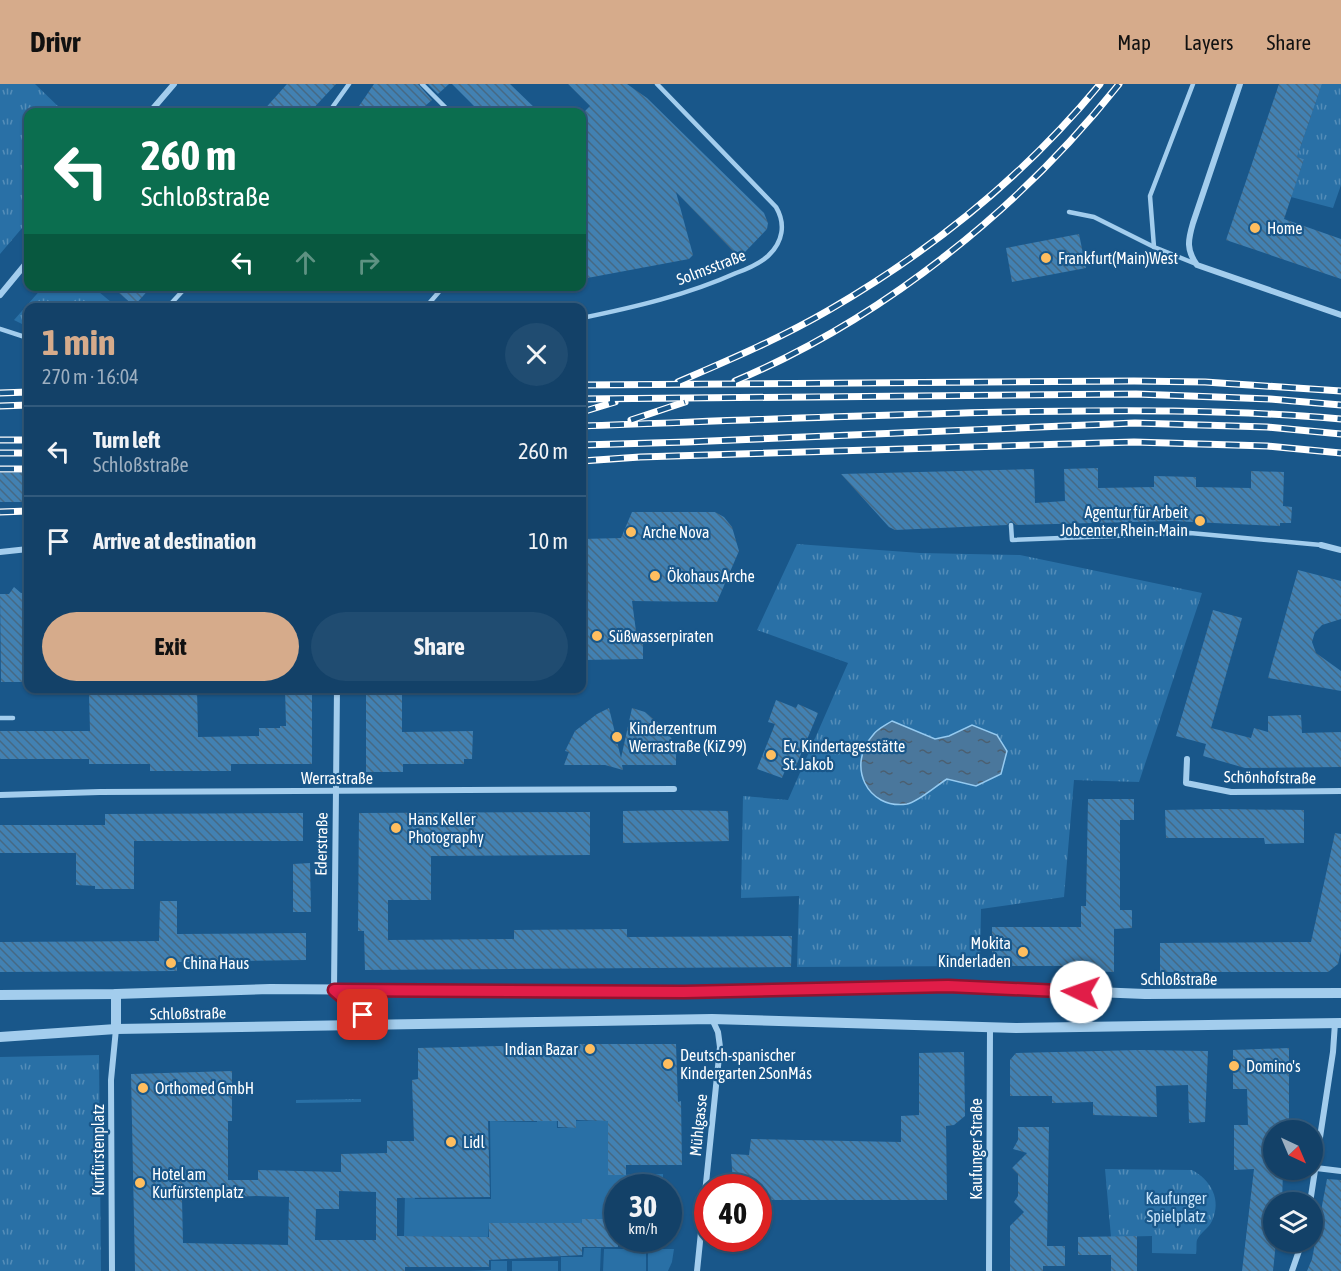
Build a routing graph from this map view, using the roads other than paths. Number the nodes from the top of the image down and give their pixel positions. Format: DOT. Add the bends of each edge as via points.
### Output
graph roads {
  1 [pos="174,84"];
  2 [pos="349,84"];
  3 [pos="422,84"];
  4 [pos="657,84"];
  5 [pos="1193,84"];
  6 [pos="1240,84"];
  7 [pos="153,108"];
  8 [pos="333,108"];
  9 [pos="446,108"];
  10 [pos="1069,212"];
  11 [pos="1154,247"];
  12 [pos="1197,265"];
  13 [pos="24,266"];
  14 [pos="182,291"];
  15 [pos="440,291"];
  16 [pos="0,295"];
  17 [pos="172,303"];
  18 [pos="429,303"];
  19 [pos="1341,315"];
  20 [pos="586,317"];
  21 [pos="0,329"];
  22 [pos="24,337"];
  23 [pos="1011,525"];
  24 [pos="1321,544"];
  25 [pos="24,549"];
  26 [pos="1341,550"];
  27 [pos="0,552"];
  28 [pos="337,693"];
  29 [pos="0,718"];
  30 [pos="13,718"];
  31 [pos="1187,759"];
  32 [pos="674,789"];
  33 [pos="1341,791"];
  34 [pos="337,792"];
  35 [pos="0,795"];
  36 [pos="334,990"];
  37 [pos="1341,993"];
  38 [pos="116,994"];
  39 [pos="0,995"];
  40 [pos="712,1019"];
  41 [pos="1338,1023"];
  42 [pos="377,1025"];
  43 [pos="990,1028"];
  44 [pos="116,1029"];
  45 [pos="0,1037"];
  46 [pos="1323,1120"];
  47 [pos="1323,1169"];
  48 [pos="1341,1170"];
  49 [pos="1299,1252"];
  50 [pos="112,1271"];
  51 [pos="697,1271"];
  52 [pos="989,1271"];
  53 [pos="1292,1271"];
  1 -- 7 [label="street"];
  2 -- 8 [label="lane"];
  3 -- 9 [label="lane"];
  4 -- 20 [label="lane, Solmsstraße" via="776,207 782,222 781,237 762,261 722,279 653,303"];
  5 -- 11 [label="lane" via="1150,196"];
  6 -- 12 [label="street" via="1188,241 1189,254"];
  10 -- 11 [label="lane" via="1094,217"];
  11 -- 12 [label="lane"];
  12 -- 19 [label="street"];
  13 -- 16 [label="street"];
  14 -- 17 [label="lane"];
  15 -- 18 [label="lane"];
  21 -- 22 [label="lane"];
  23 -- 24 [label="lane" via="1012,540 1190,533"];
  24 -- 26 [label="street"];
  25 -- 27 [label="street"];
  28 -- 34 [label="street, Ederstraße"];
  29 -- 30 [label="lane"];
  31 -- 33 [label="street, Schönhofstraße" via="1186,783 1231,792"];
  32 -- 34 [label="street, Werrastraße"];
  34 -- 35 [label="street, Werrastraße"];
  34 -- 36 [label="street, Ederstraße"];
  36 -- 37 [label="street, Schloßstraße" via="684,992 948,986 1136,994"];
  36 -- 38 [label="street, Schloßstraße"];
  36 -- 42 [label="street"];
  38 -- 39 [label="street, Schloßstraße"];
  38 -- 44 [label="street"];
  40 -- 42 [label="street, Schloßstraße"];
  40 -- 43 [label="street, Schloßstraße"];
  40 -- 51 [label="street, Mühlgasse" via="720,1047"];
  41 -- 43 [label="street, Schloßstraße"];
  41 -- 46 [label="street"];
  42 -- 44 [label="street, Schloßstraße"];
  43 -- 52 [label="street, Kaufunger Straße"];
  44 -- 45 [label="street, Schloßstraße"];
  44 -- 50 [label="street, Kurfürstenplatz" via="111,1080"];
  47 -- 48 [label="street"];
  49 -- 53 [label="street"];
}
